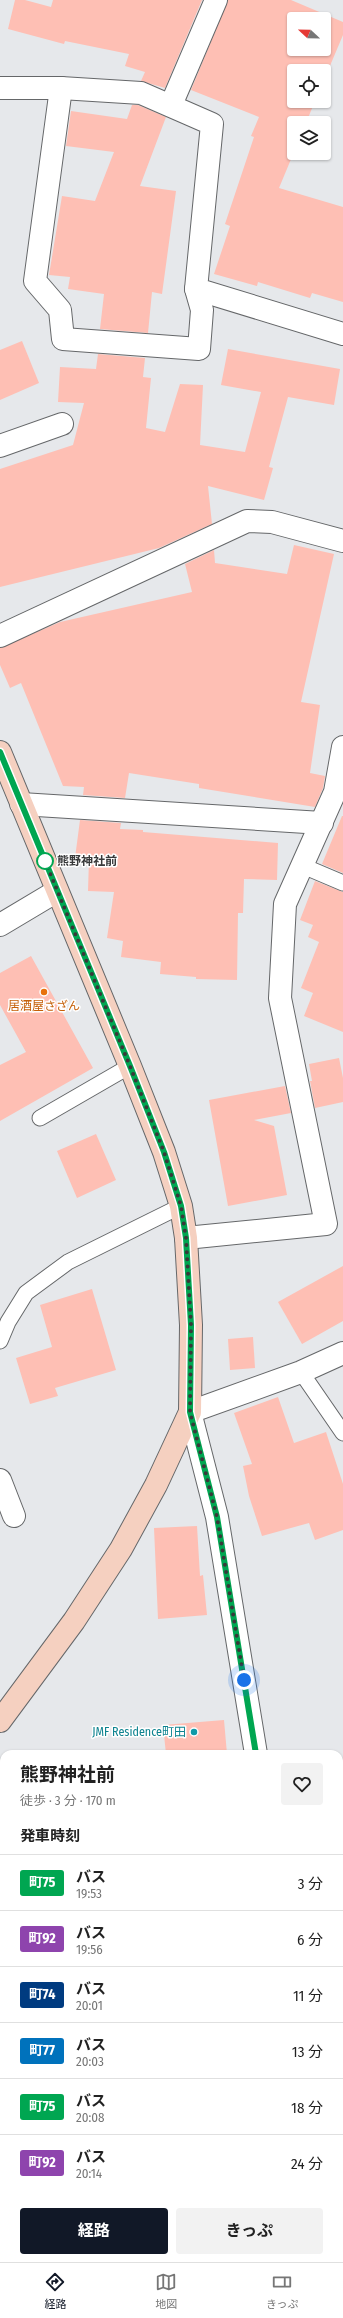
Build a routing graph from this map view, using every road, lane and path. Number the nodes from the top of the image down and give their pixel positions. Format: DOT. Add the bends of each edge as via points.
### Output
graph roads {
  1 [pos="216,0"];
  2 [pos="0,88"];
  3 [pos="61,88"];
  4 [pos="171,106"];
  5 [pos="196,289"];
  6 [pos="343,334"];
  7 [pos="62,424"];
  8 [pos="0,446"];
  9 [pos="343,541"];
  10 [pos="0,636"];
  11 [pos="343,747"];
  12 [pos="0,752"];
  13 [pos="21,804"];
  14 [pos="322,823"];
  15 [pos="303,866"];
  16 [pos="343,884"];
  17 [pos="57,891"];
  18 [pos="0,925"];
  19 [pos="130,1066"];
  20 [pos="40,1118"];
  21 [pos="181,1206"];
  22 [pos="186,1238"];
  23 [pos="0,1341"];
  24 [pos="343,1353"];
  25 [pos="301,1372"];
  26 [pos="190,1412"];
  27 [pos="343,1433"];
  28 [pos="0,1480"];
  29 [pos="14,1516"];
  30 [pos="0,1722"];
  31 [pos="255,1750"];
  1 -- 4 [label="street"];
  2 -- 3 [label="street"];
  3 -- 4 [label="street" via="141,93"];
  3 -- 5 [label="street" via="35,281 60,310 63,339 199,349 202,310"];
  4 -- 5 [label="street" via="212,124"];
  5 -- 6 [label="street"];
  7 -- 8 [label="street"];
  9 -- 10 [label="street" via="272,522 247,521"];
  11 -- 14 [label="street" via="334,792"];
  12 -- 13 [label="main road"];
  13 -- 14 [label="street"];
  13 -- 17 [label="main road"];
  14 -- 15 [label="street"];
  15 -- 16 [label="lane"];
  15 -- 22 [label="street" via="285,904 280,998 326,1224"];
  17 -- 18 [label="street"];
  17 -- 19 [label="main road"];
  19 -- 20 [label="lane"];
  19 -- 21 [label="main road" via="164,1152"];
  21 -- 22 [label="main road"];
  21 -- 23 [label="lane" via="68,1262 38,1284 26,1293 8,1322"];
  22 -- 26 [label="main road" via="191,1325"];
  24 -- 25 [label="street"];
  25 -- 26 [label="street"];
  25 -- 27 [label="lane"];
  26 -- 30 [label="main road" via="156,1485 121,1549 74,1621"];
  26 -- 31 [label="street" via="217,1517"];
  28 -- 29 [label="street"];
}
